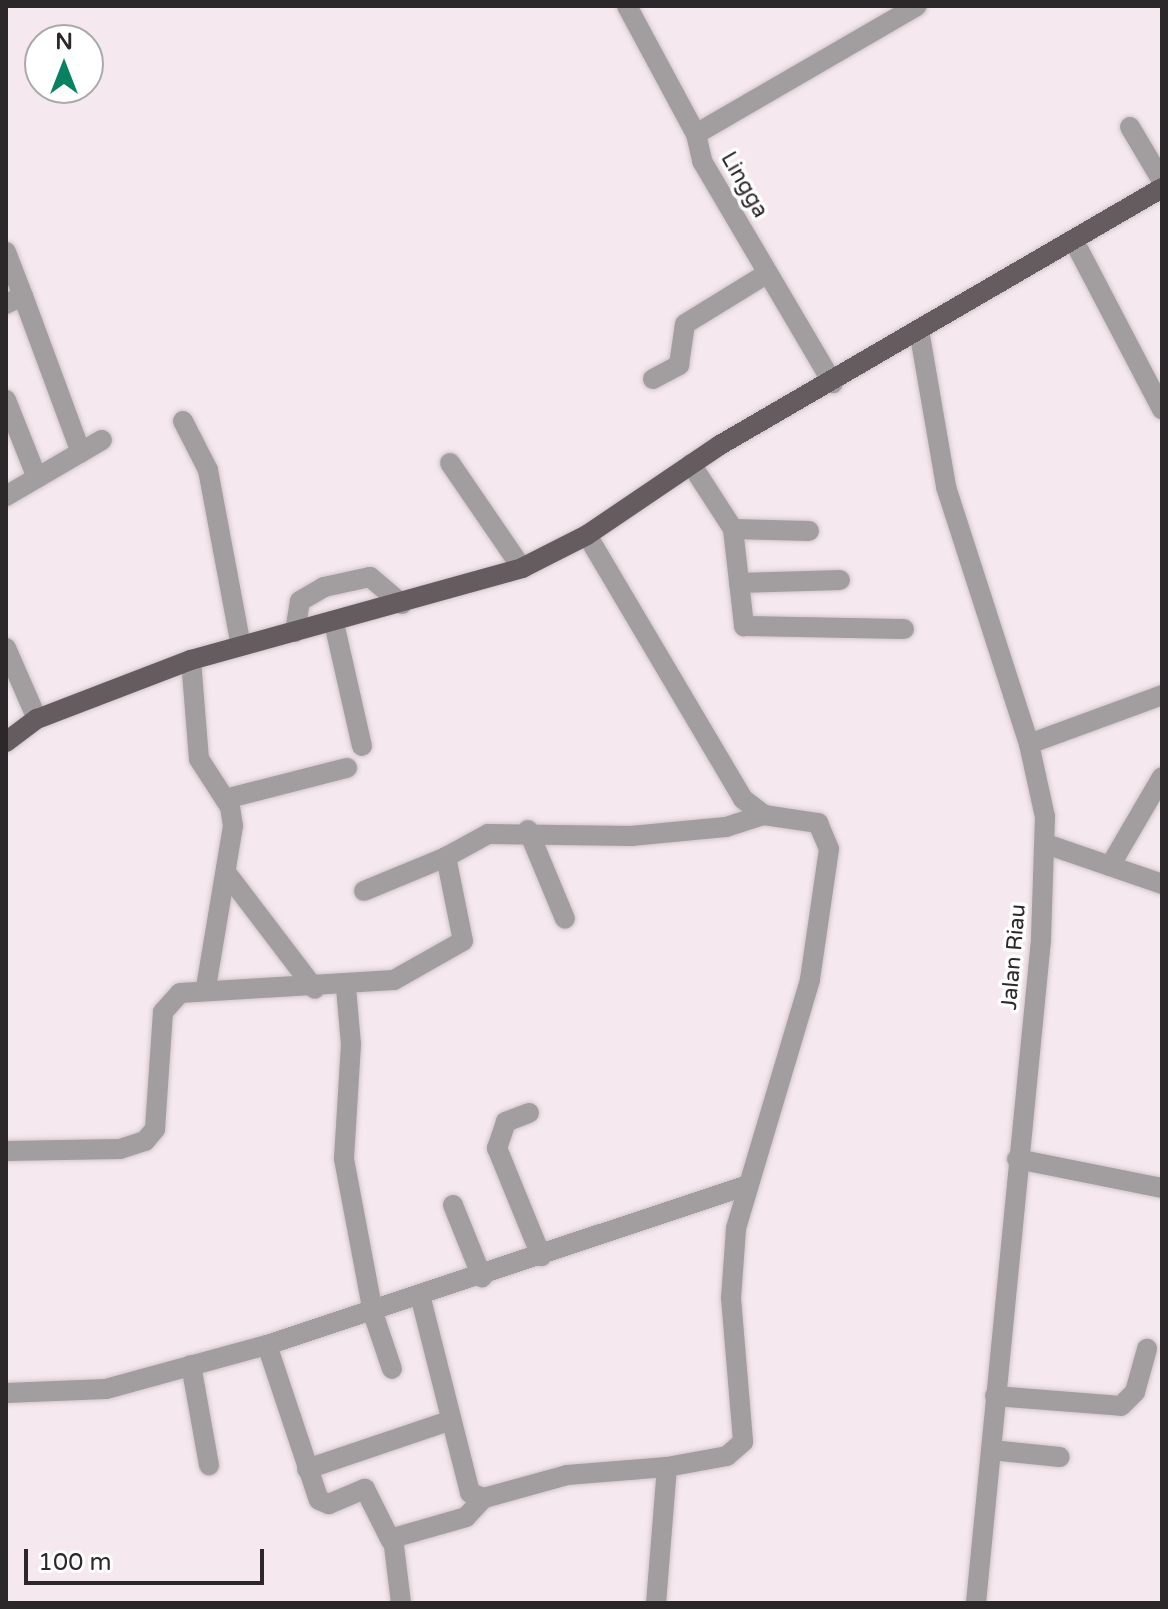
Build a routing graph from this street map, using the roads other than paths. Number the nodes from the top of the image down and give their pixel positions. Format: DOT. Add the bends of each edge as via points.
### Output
graph roads {
  1 [pos="917,6"];
  2 [pos="633,8"];
  3 [pos="889,13"];
  4 [pos="1130,127"];
  5 [pos="696,134"];
  6 [pos="1162,181"];
  7 [pos="1162,188"];
  8 [pos="1074,241"];
  9 [pos="6,252"];
  10 [pos="768,273"];
  11 [pos="15,300"];
  12 [pos="919,330"];
  13 [pos="653,379"];
  14 [pos="833,383"];
  15 [pos="6,400"];
  16 [pos="1162,409"];
  17 [pos="183,421"];
  18 [pos="102,440"];
  19 [pos="81,453"];
  20 [pos="450,463"];
  21 [pos="691,464"];
  22 [pos="37,478"];
  23 [pos="6,496"];
  24 [pos="733,529"];
  25 [pos="809,531"];
  26 [pos="587,535"];
  27 [pos="522,568"];
  28 [pos="840,580"];
  29 [pos="739,583"];
  30 [pos="402,604"];
  31 [pos="334,623"];
  32 [pos="904,629"];
  33 [pos="295,632"];
  34 [pos="241,646"];
  35 [pos="6,648"];
  36 [pos="191,660"];
  37 [pos="1162,695"];
  38 [pos="37,719"];
  39 [pos="6,742"];
  40 [pos="1029,744"];
  41 [pos="362,746"];
  42 [pos="347,768"];
  43 [pos="1162,777"];
  44 [pos="225,799"];
  45 [pos="764,815"];
  46 [pos="528,830"];
  47 [pos="1046,844"];
  48 [pos="446,857"];
  49 [pos="1110,866"];
  50 [pos="228,875"];
  51 [pos="1162,884"];
  52 [pos="364,891"];
  53 [pos="565,919"];
  54 [pos="206,988"];
  55 [pos="346,988"];
  56 [pos="315,989"];
  57 [pos="529,1113"];
  58 [pos="6,1151"];
  59 [pos="1017,1159"];
  60 [pos="745,1186"];
  61 [pos="1162,1188"];
  62 [pos="453,1205"];
  63 [pos="541,1256"];
  64 [pos="482,1277"];
  65 [pos="421,1299"];
  66 [pos="373,1313"];
  67 [pos="267,1345"];
  68 [pos="1147,1349"];
  69 [pos="191,1365"];
  70 [pos="392,1369"];
  71 [pos="6,1393"];
  72 [pos="995,1396"];
  73 [pos="446,1422"];
  74 [pos="991,1450"];
  75 [pos="1060,1457"];
  76 [pos="209,1465"];
  77 [pos="667,1467"];
  78 [pos="307,1469"];
  79 [pos="484,1498"];
  80 [pos="391,1541"];
  81 [pos="401,1603"];
  82 [pos="656,1603"];
  83 [pos="976,1603"];
  1 -- 3 [label="street"];
  2 -- 5 [label="street, Lingga"];
  3 -- 5 [label="street"];
  4 -- 6 [label="street"];
  5 -- 10 [label="street, Lingga" via="702,161"];
  7 -- 8 [label="main road"];
  8 -- 12 [label="main road"];
  8 -- 16 [label="street"];
  9 -- 11 [label="street"];
  10 -- 13 [label="street" via="685,324 679,365"];
  10 -- 14 [label="street, Lingga"];
  11 -- 19 [label="street"];
  12 -- 14 [label="main road"];
  12 -- 40 [label="street, Jalan Riau" via="960,541"];
  14 -- 21 [label="main road"];
  15 -- 22 [label="street"];
  17 -- 34 [label="street" via="208,470"];
  18 -- 19 [label="street"];
  19 -- 22 [label="street"];
  20 -- 27 [label="street"];
  21 -- 24 [label="street"];
  21 -- 26 [label="main road"];
  22 -- 23 [label="street"];
  24 -- 25 [label="street"];
  24 -- 29 [label="street"];
  26 -- 27 [label="main road"];
  26 -- 45 [label="street" via="738,790"];
  27 -- 30 [label="main road"];
  28 -- 29 [label="street"];
  29 -- 32 [label="street" via="740,619 747,627"];
  30 -- 31 [label="main road"];
  30 -- 33 [label="street" via="370,577 309,591 296,611"];
  31 -- 33 [label="main road"];
  31 -- 41 [label="street"];
  33 -- 34 [label="main road"];
  34 -- 36 [label="main road"];
  35 -- 38 [label="street"];
  36 -- 38 [label="main road"];
  36 -- 44 [label="street" via="197,751"];
  37 -- 40 [label="street"];
  38 -- 39 [label="main road"];
  40 -- 47 [label="street, Jalan Riau"];
  42 -- 44 [label="street"];
  43 -- 49 [label="street"];
  44 -- 50 [label="street" via="233,838"];
  45 -- 46 [label="street" via="726,827 631,836"];
  45 -- 60 [label="street" via="818,823 829,849 804,1006 778,1107"];
  46 -- 48 [label="street" via="488,834"];
  46 -- 53 [label="street"];
  47 -- 49 [label="street"];
  47 -- 59 [label="street, Jalan Riau"];
  48 -- 52 [label="street"];
  48 -- 55 [label="street" via="464,940 404,978"];
  49 -- 51 [label="street"];
  50 -- 54 [label="street"];
  50 -- 56 [label="street"];
  54 -- 56 [label="street"];
  54 -- 58 [label="street" via="175,996 163,1012 155,1129 145,1141 120,1149"];
  55 -- 56 [label="street"];
  55 -- 66 [label="street" via="351,1044 344,1159"];
  57 -- 63 [label="street" via="506,1122 497,1148"];
  59 -- 61 [label="street"];
  59 -- 72 [label="street, Jalan Riau"];
  60 -- 63 [label="street"];
  60 -- 77 [label="street" via="731,1298 743,1442 727,1456"];
  62 -- 64 [label="street"];
  63 -- 64 [label="street"];
  64 -- 65 [label="street"];
  65 -- 66 [label="street"];
  65 -- 73 [label="street"];
  66 -- 67 [label="street"];
  66 -- 70 [label="street"];
  67 -- 69 [label="street"];
  67 -- 78 [label="street"];
  68 -- 72 [label="street" via="1135,1392 1121,1406"];
  69 -- 71 [label="street" via="106,1389"];
  69 -- 76 [label="street"];
  72 -- 74 [label="street, Jalan Riau"];
  73 -- 78 [label="street"];
  73 -- 79 [label="street" via="465,1486"];
  74 -- 75 [label="street"];
  74 -- 83 [label="street, Jalan Riau"];
  77 -- 79 [label="street" via="567,1475"];
  77 -- 82 [label="street"];
  78 -- 80 [label="street" via="322,1504 365,1489"];
  79 -- 80 [label="street" via="466,1517"];
  80 -- 81 [label="street"];
}
